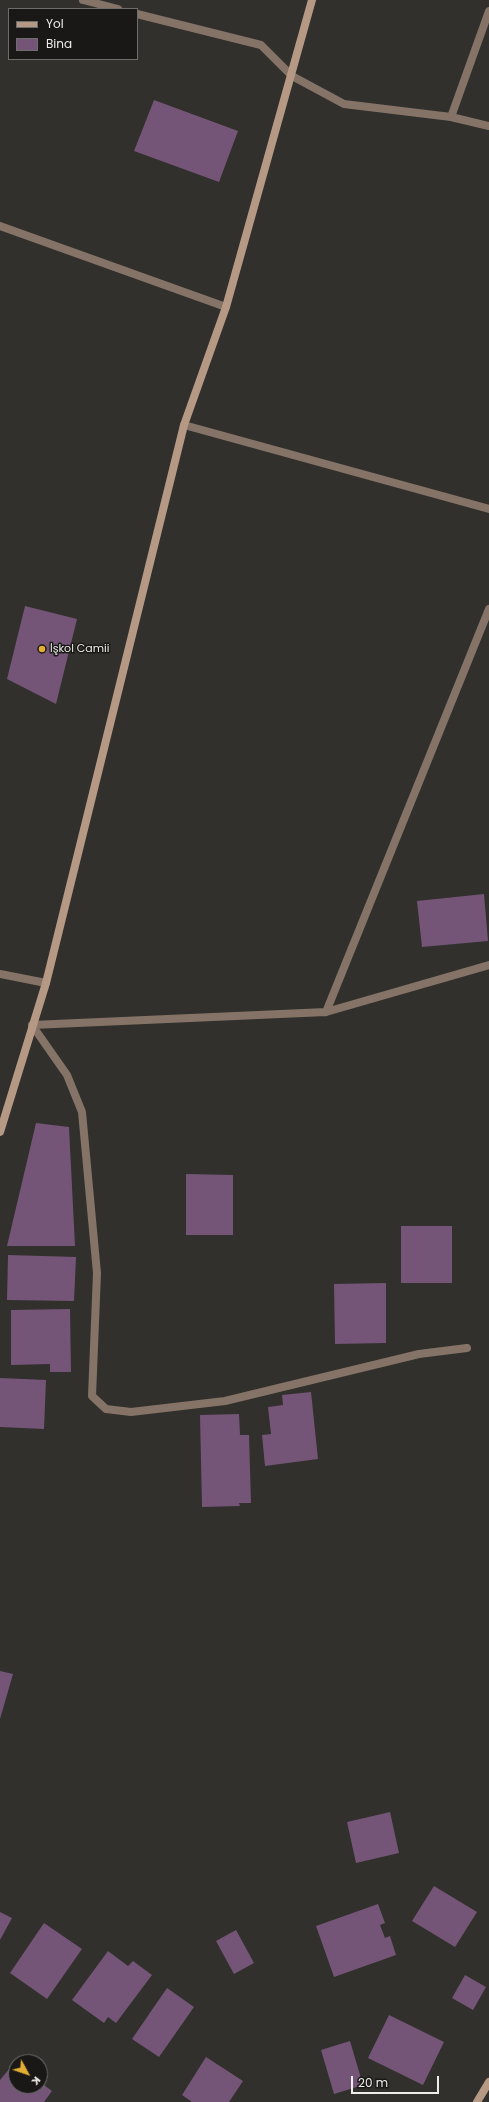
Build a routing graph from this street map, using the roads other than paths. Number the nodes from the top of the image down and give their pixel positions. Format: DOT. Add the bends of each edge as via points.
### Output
graph roads {
  1 [pos="83,0"];
  2 [pos="312,0"];
  3 [pos="114,8"];
  4 [pos="489,11"];
  5 [pos="138,14"];
  6 [pos="292,76"];
  7 [pos="451,117"];
  8 [pos="489,126"];
  9 [pos="0,226"];
  10 [pos="226,307"];
  11 [pos="184,425"];
  12 [pos="489,508"];
  13 [pos="489,609"];
  14 [pos="489,965"];
  15 [pos="0,974"];
  16 [pos="46,983"];
  17 [pos="326,1012"];
  18 [pos="32,1025"];
  19 [pos="0,1132"];
  20 [pos="467,1348"];
  21 [pos="489,2082"];
  22 [pos="477,2102"];
  1 -- 3 [label="street"];
  2 -- 6 [label="street"];
  4 -- 7 [label="street"];
  5 -- 6 [label="street" via="261,45"];
  6 -- 7 [label="street" via="344,104"];
  6 -- 10 [label="street"];
  7 -- 8 [label="street"];
  9 -- 10 [label="street"];
  10 -- 11 [label="street"];
  11 -- 12 [label="street"];
  11 -- 16 [label="street"];
  13 -- 17 [label="street"];
  14 -- 17 [label="street"];
  15 -- 16 [label="street"];
  16 -- 18 [label="street"];
  17 -- 18 [label="street"];
  18 -- 19 [label="street"];
  18 -- 20 [label="street" via="67,1075 82,1112 97,1273 92,1396 106,1409 131,1412 225,1401 419,1354"];
  21 -- 22 [label="street"];
}
